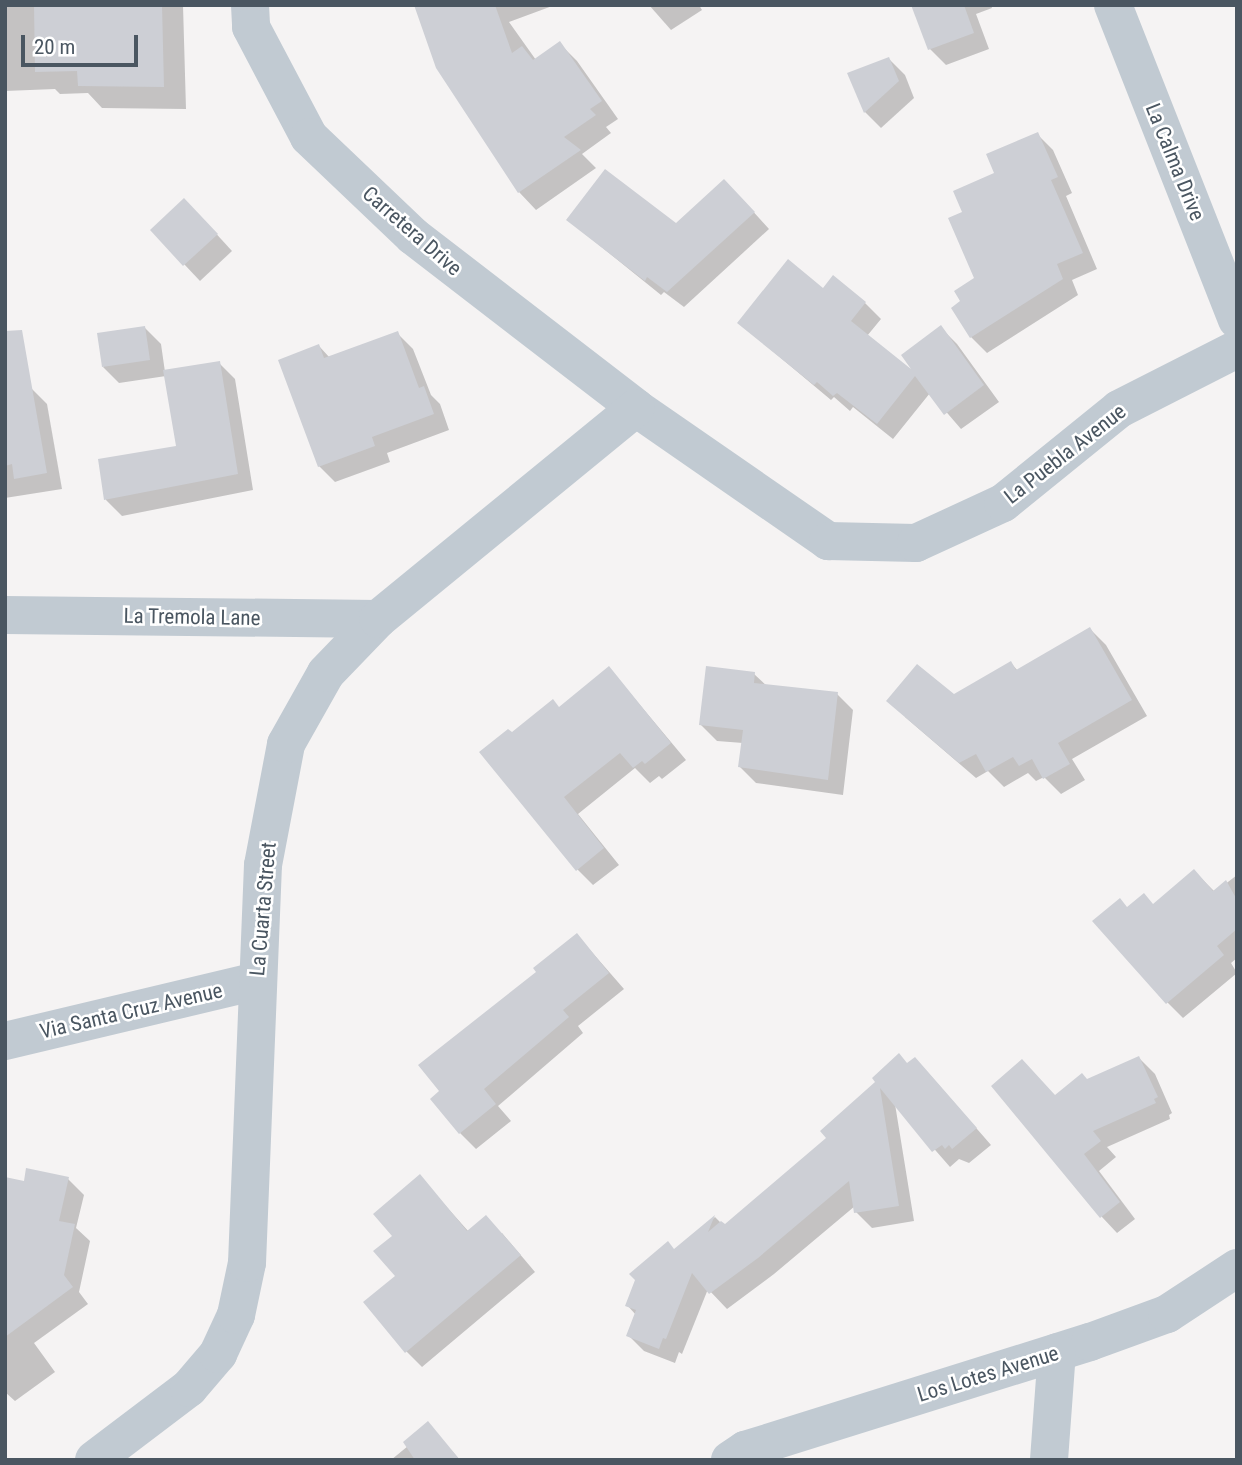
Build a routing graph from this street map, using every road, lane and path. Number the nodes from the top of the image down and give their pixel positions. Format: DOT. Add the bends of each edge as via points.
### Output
graph roads {
  1 [pos="250,5"];
  2 [pos="1113,5"];
  3 [pos="1237,319"];
  4 [pos="1237,349"];
  5 [pos="636,408"];
  6 [pos="5,615"];
  7 [pos="378,619"];
  8 [pos="256,981"];
  9 [pos="5,1041"];
  10 [pos="1237,1268"];
  11 [pos="1058,1352"];
  12 [pos="785,1449"];
  13 [pos="94,1460"];
  14 [pos="730,1460"];
  15 [pos="1049,1460"];
  1 -- 5 [label="street, Carretera Drive" via="251,27 309,137 413,236"];
  2 -- 3 [label="street, La Calma Drive"];
  4 -- 5 [label="street, La Puebla Avenue" via="1119,408 1003,503 916,543 828,541"];
  5 -- 7 [label="street, La Cuarta Street"];
  6 -- 7 [label="street, La Tremola Lane"];
  7 -- 8 [label="street, La Cuarta Street" via="326,673 286,744 263,864"];
  8 -- 9 [label="street, Via Santa Cruz Avenue"];
  8 -- 13 [label="street, La Cuarta Street" via="247,1263 236,1315 218,1354 189,1388"];
  10 -- 11 [label="street, Los Lotes Avenue" via="1167,1314"];
  11 -- 12 [label="street, Los Lotes Avenue"];
  11 -- 15 [label="street"];
  12 -- 14 [label="street, Los Lotes Avenue" via="745,1450"];
}
